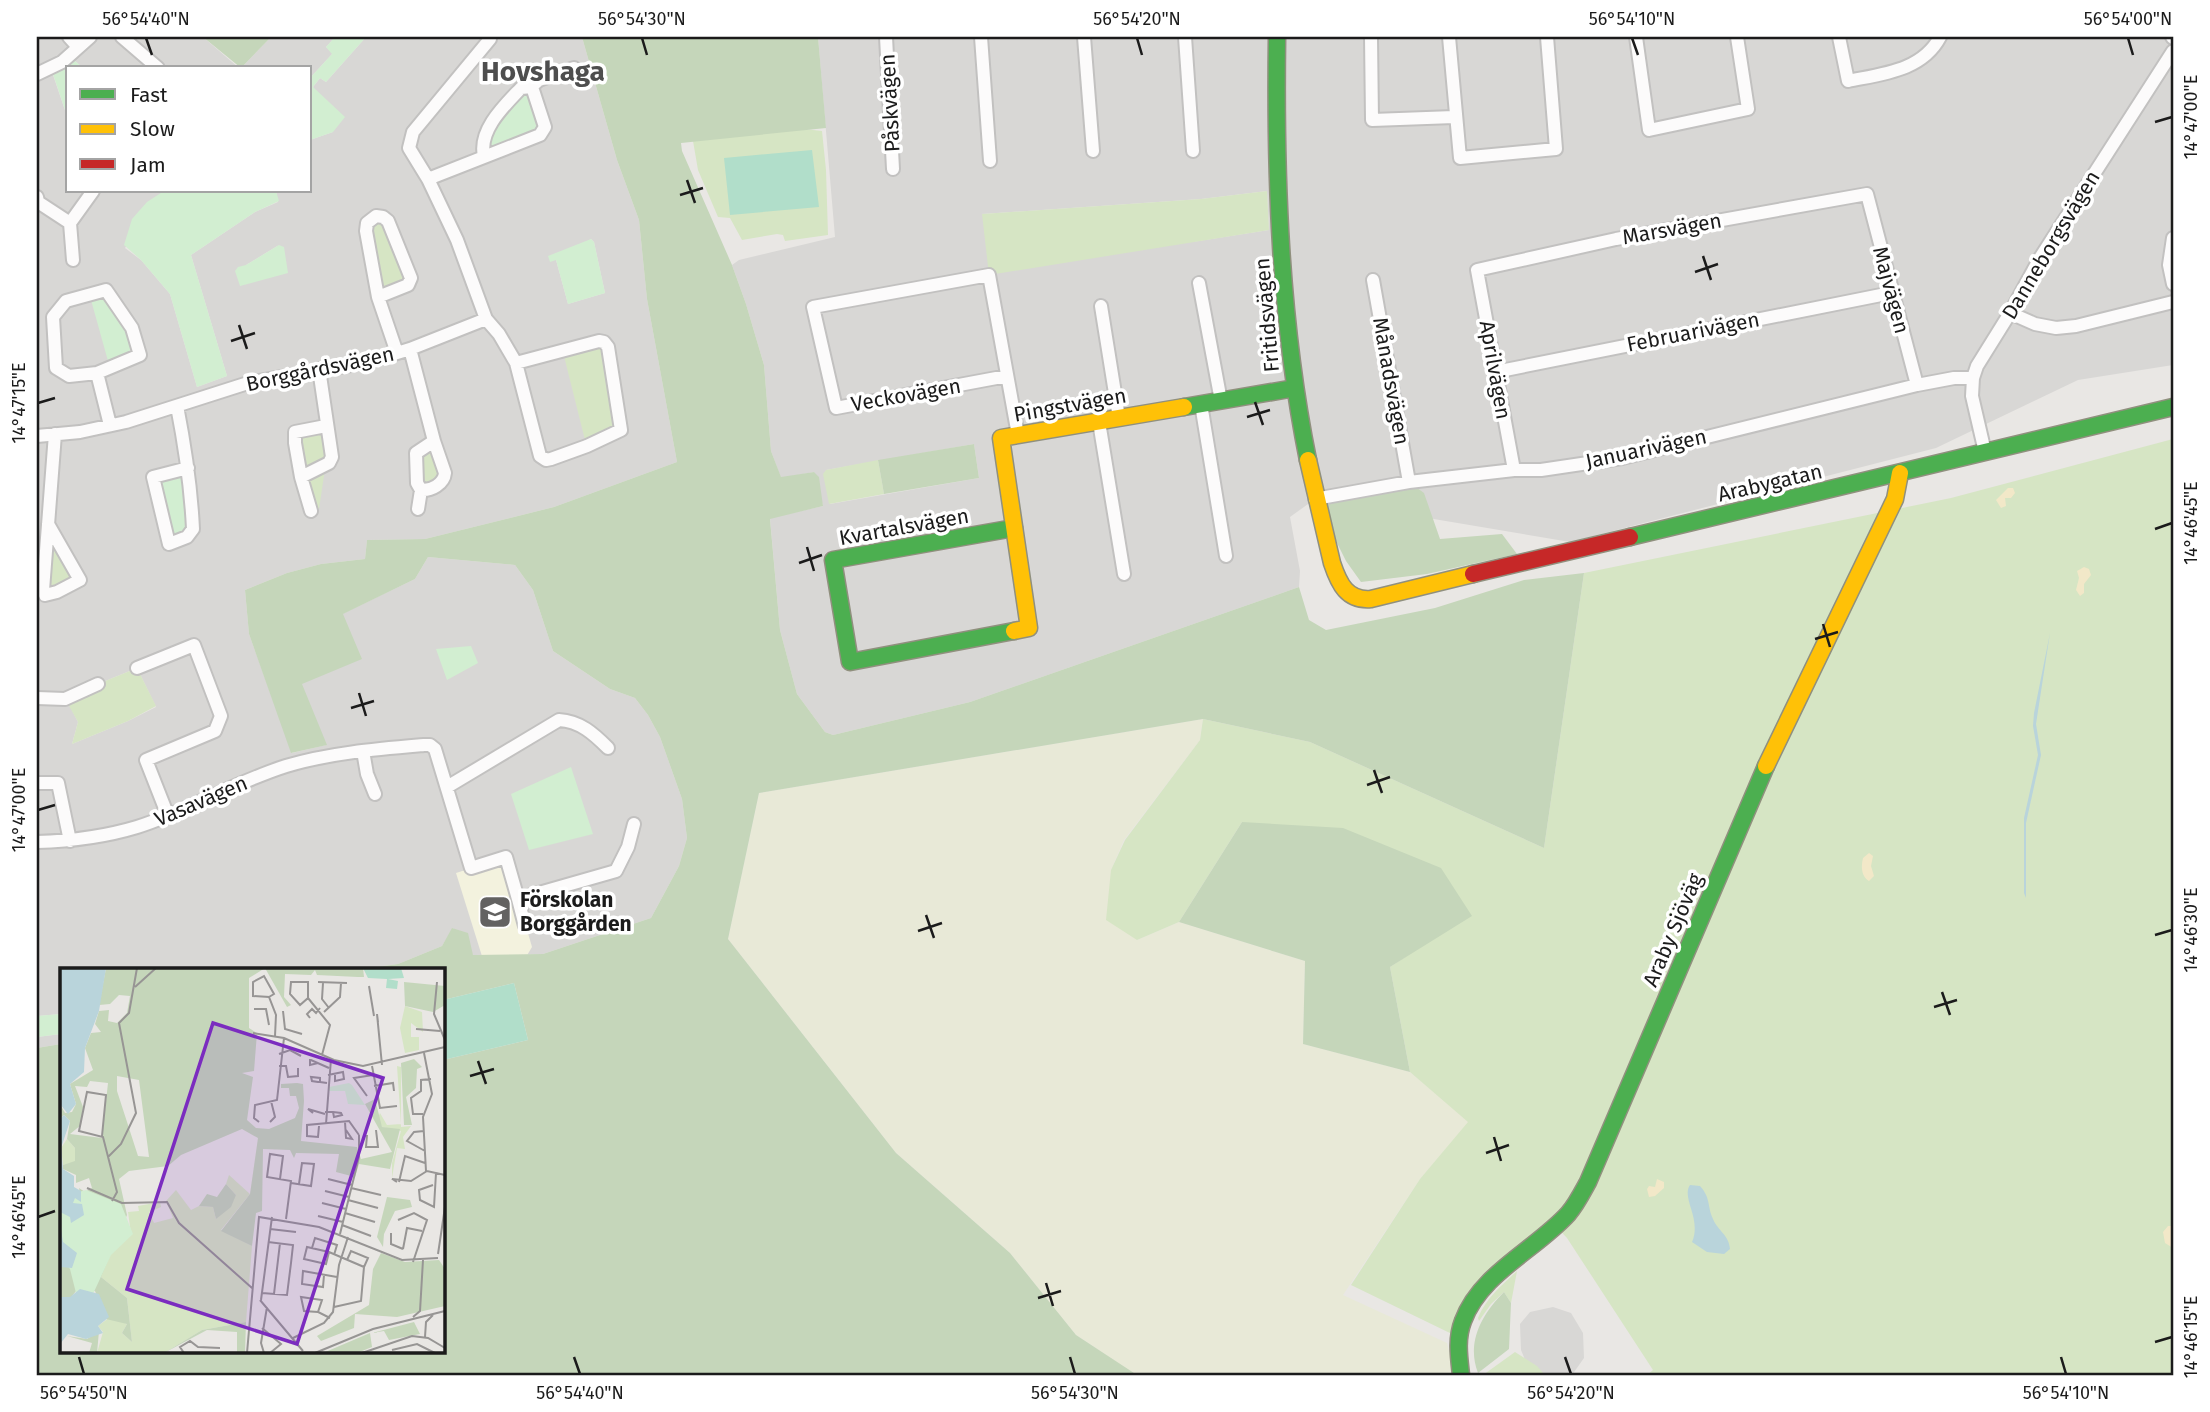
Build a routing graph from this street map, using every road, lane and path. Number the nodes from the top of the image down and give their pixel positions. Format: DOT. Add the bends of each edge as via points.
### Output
graph roads {
  1 [pos="69,37"];
  2 [pos="90,37"];
  3 [pos="122,37"];
  4 [pos="886,37"];
  5 [pos="981,37"];
  6 [pos="1084,37"];
  7 [pos="1185,37"];
  8 [pos="1277,37"];
  9 [pos="1371,37"];
  10 [pos="1449,37"];
  11 [pos="1547,37"];
  12 [pos="1636,37"];
  13 [pos="1737,37"];
  14 [pos="1839,37"];
  15 [pos="1940,37"];
  16 [pos="492,38"];
  17 [pos="78,47"];
  18 [pos="2173,51"];
  19 [pos="156,66"];
  20 [pos="574,68"];
  21 [pos="37,74"];
  22 [pos="531,86"];
  23 [pos="1454,117"];
  24 [pos="1093,151"];
  25 [pos="1194,151"];
  26 [pos="484,156"];
  27 [pos="990,161"];
  28 [pos="893,169"];
  29 [pos="428,179"];
  30 [pos="92,192"];
  31 [pos="1867,194"];
  32 [pos="37,197"];
  33 [pos="70,223"];
  34 [pos="2173,238"];
  35 [pos="73,260"];
  36 [pos="1478,270"];
  37 [pos="1373,280"];
  38 [pos="1199,283"];
  39 [pos="2173,284"];
  40 [pos="1891,293"];
  41 [pos="378,297"];
  42 [pos="2173,302"];
  43 [pos="1101,306"];
  44 [pos="2010,313"];
  45 [pos="486,319"];
  46 [pos="410,349"];
  47 [pos="397,353"];
  48 [pos="516,363"];
  49 [pos="319,369"];
  50 [pos="1495,372"];
  51 [pos="97,373"];
  52 [pos="1007,376"];
  53 [pos="1973,378"];
  54 [pos="1917,385"];
  55 [pos="1295,388"];
  56 [pos="1221,401"];
  57 [pos="1201,404"];
  58 [pos="177,406"];
  59 [pos="2173,407"];
  60 [pos="1119,418"];
  61 [pos="1099,422"];
  62 [pos="110,425"];
  63 [pos="326,426"];
  64 [pos="55,434"];
  65 [pos="1018,435"];
  66 [pos="37,436"];
  67 [pos="434,441"];
  68 [pos="1985,452"];
  69 [pos="188,468"];
  70 [pos="1514,470"];
  71 [pos="1900,473"];
  72 [pos="301,477"];
  73 [pos="1409,482"];
  74 [pos="421,490"];
  75 [pos="1315,499"];
  76 [pos="418,509"];
  77 [pos="311,511"];
  78 [pos="48,524"];
  79 [pos="1014,528"];
  80 [pos="1226,556"];
  81 [pos="1124,574"];
  82 [pos="1375,598"];
  83 [pos="1029,628"];
  84 [pos="137,668"];
  85 [pos="98,684"];
  86 [pos="37,698"];
  87 [pos="608,748"];
  88 [pos="363,751"];
  89 [pos="37,783"];
  90 [pos="447,787"];
  91 [pos="375,794"];
  92 [pos="168,816"];
  93 [pos="634,824"];
  94 [pos="70,841"];
  95 [pos="37,842"];
  96 [pos="518,899"];
  97 [pos="526,926"];
  98 [pos="1461,1375"];
  1 -- 17 [label="street"];
  2 -- 17 [label="street"];
  3 -- 19 [label="street"];
  4 -- 28 [label="street, Påskvägen"];
  5 -- 27 [label="street"];
  6 -- 24 [label="street"];
  7 -- 25 [label="street"];
  8 -- 55 [label="street, Fritidsvägen" via="1275,122"];
  9 -- 23 [label="street" via="1372,120"];
  10 -- 23 [label="street"];
  11 -- 23 [label="street" via="1556,149 1460,158"];
  12 -- 13 [label="street" via="1649,130 1748,109"];
  14 -- 15 [label="street" via="1848,81 1905,69 1933,49"];
  16 -- 29 [label="street" via="413,132 409,148"];
  17 -- 21 [label="street" via="62,62"];
  18 -- 44 [label="street, Danneborgsvägen" via="2040,258"];
  20 -- 22 [label="street"];
  22 -- 26 [label="street" via="519,91 488,129"];
  22 -- 26 [label="street" via="543,132"];
  26 -- 29 [label="street"];
  29 -- 45 [label="street" via="467,262"];
  30 -- 33 [label="street"];
  31 -- 36 [label="street, Marsvägen" via="1616,239"];
  31 -- 40 [label="street, Majvägen"];
  32 -- 33 [label="street"];
  33 -- 35 [label="street"];
  34 -- 39 [label="street" via="2169,265"];
  36 -- 50 [label="street, Aprilvägen"];
  37 -- 73 [label="street, Månadsvägen"];
  38 -- 56 [label="street"];
  40 -- 50 [label="street, Februarivägen"];
  40 -- 54 [label="street, Majvägen"];
  41 -- 41 [label="street" via="366,227 376,216 388,221 411,278 408,285"];
  41 -- 47 [label="street"];
  42 -- 44 [label="street" via="2056,328"];
  43 -- 60 [label="street"];
  44 -- 53 [label="street, Danneborgsvägen"];
  45 -- 46 [label="street, Borggårdsvägen"];
  45 -- 48 [label="street"];
  46 -- 47 [label="street, Borggårdsvägen"];
  46 -- 67 [label="street"];
  47 -- 49 [label="street, Borggårdsvägen"];
  48 -- 48 [label="street" via="542,459 621,430 604,342"];
  49 -- 58 [label="street, Borggårdsvägen" via="248,383"];
  49 -- 63 [label="street"];
  50 -- 70 [label="street, Aprilvägen"];
  51 -- 51 [label="street" via="69,376 56,368 53,317 66,301 106,290 132,328 140,355"];
  51 -- 62 [label="street"];
  52 -- 52 [label="street, Veckovägen" via="989,275 813,307 836,408"];
  52 -- 65 [label="street"];
  53 -- 54 [label="street, Januarivägen"];
  53 -- 68 [label="street" via="1972,396"];
  54 -- 70 [label="street, Januarivägen" via="1622,458"];
  55 -- 56 [label="street, Pingstvägen"];
  55 -- 75 [label="street, Fritidsvägen"];
  56 -- 57 [label="street, Pingstvägen"];
  57 -- 60 [label="street, Pingstvägen"];
  57 -- 80 [label="street"];
  58 -- 62 [label="street, Borggårdsvägen"];
  58 -- 69 [label="street"];
  59 -- 68 [label="street, Arabygatan"];
  60 -- 61 [label="street, Pingstvägen"];
  61 -- 65 [label="street, Pingstvägen"];
  61 -- 81 [label="street"];
  62 -- 64 [label="street, Borggårdsvägen"];
  63 -- 72 [label="street" via="332,457"];
  63 -- 72 [label="street" via="295,432"];
  64 -- 66 [label="street, Borggårdsvägen"];
  64 -- 78 [label="street"];
  65 -- 79 [label="street, Pingstvägen" via="1001,438"];
  67 -- 74 [label="street" via="416,453"];
  67 -- 74 [label="street" via="444,479"];
  68 -- 71 [label="street, Arabygatan"];
  69 -- 69 [label="street" via="193,529 187,537 169,544 153,477"];
  70 -- 73 [label="street, Januarivägen"];
  71 -- 82 [label="street, Arabygatan"];
  71 -- 98 [label="street, Araby Sjöväg" via="1895,499 1757,784 1588,1182 1569,1213 1492,1279 1470,1305 1458,1341"];
  72 -- 77 [label="street"];
  73 -- 75 [label="street, Januarivägen"];
  74 -- 76 [label="street"];
  75 -- 82 [label="street, Fritidsvägen" via="1340,584 1355,599"];
  78 -- 78 [label="street" via="43,590 48,596 80,580"];
  79 -- 83 [label="street, Pingstvägen"];
  79 -- 83 [label="street, Kvartalsvägen" via="833,560 850,662"];
  84 -- 92 [label="street" via="194,645 221,716 215,731 146,761"];
  85 -- 86 [label="street" via="65,699"];
  87 -- 90 [label="street" via="571,720 559,720"];
  88 -- 90 [label="street, Vasavägen" via="432,746"];
  88 -- 91 [label="street"];
  88 -- 92 [label="street, Vasavägen" via="287,766"];
  89 -- 94 [label="street" via="58,783"];
  90 -- 96 [label="street, Vasavägen" via="471,868 506,857"];
  92 -- 94 [label="street, Vasavägen" via="105,836"];
  93 -- 96 [label="street" via="616,871"];
  94 -- 95 [label="street, Vasavägen"];
  96 -- 97 [label="street"];
}
